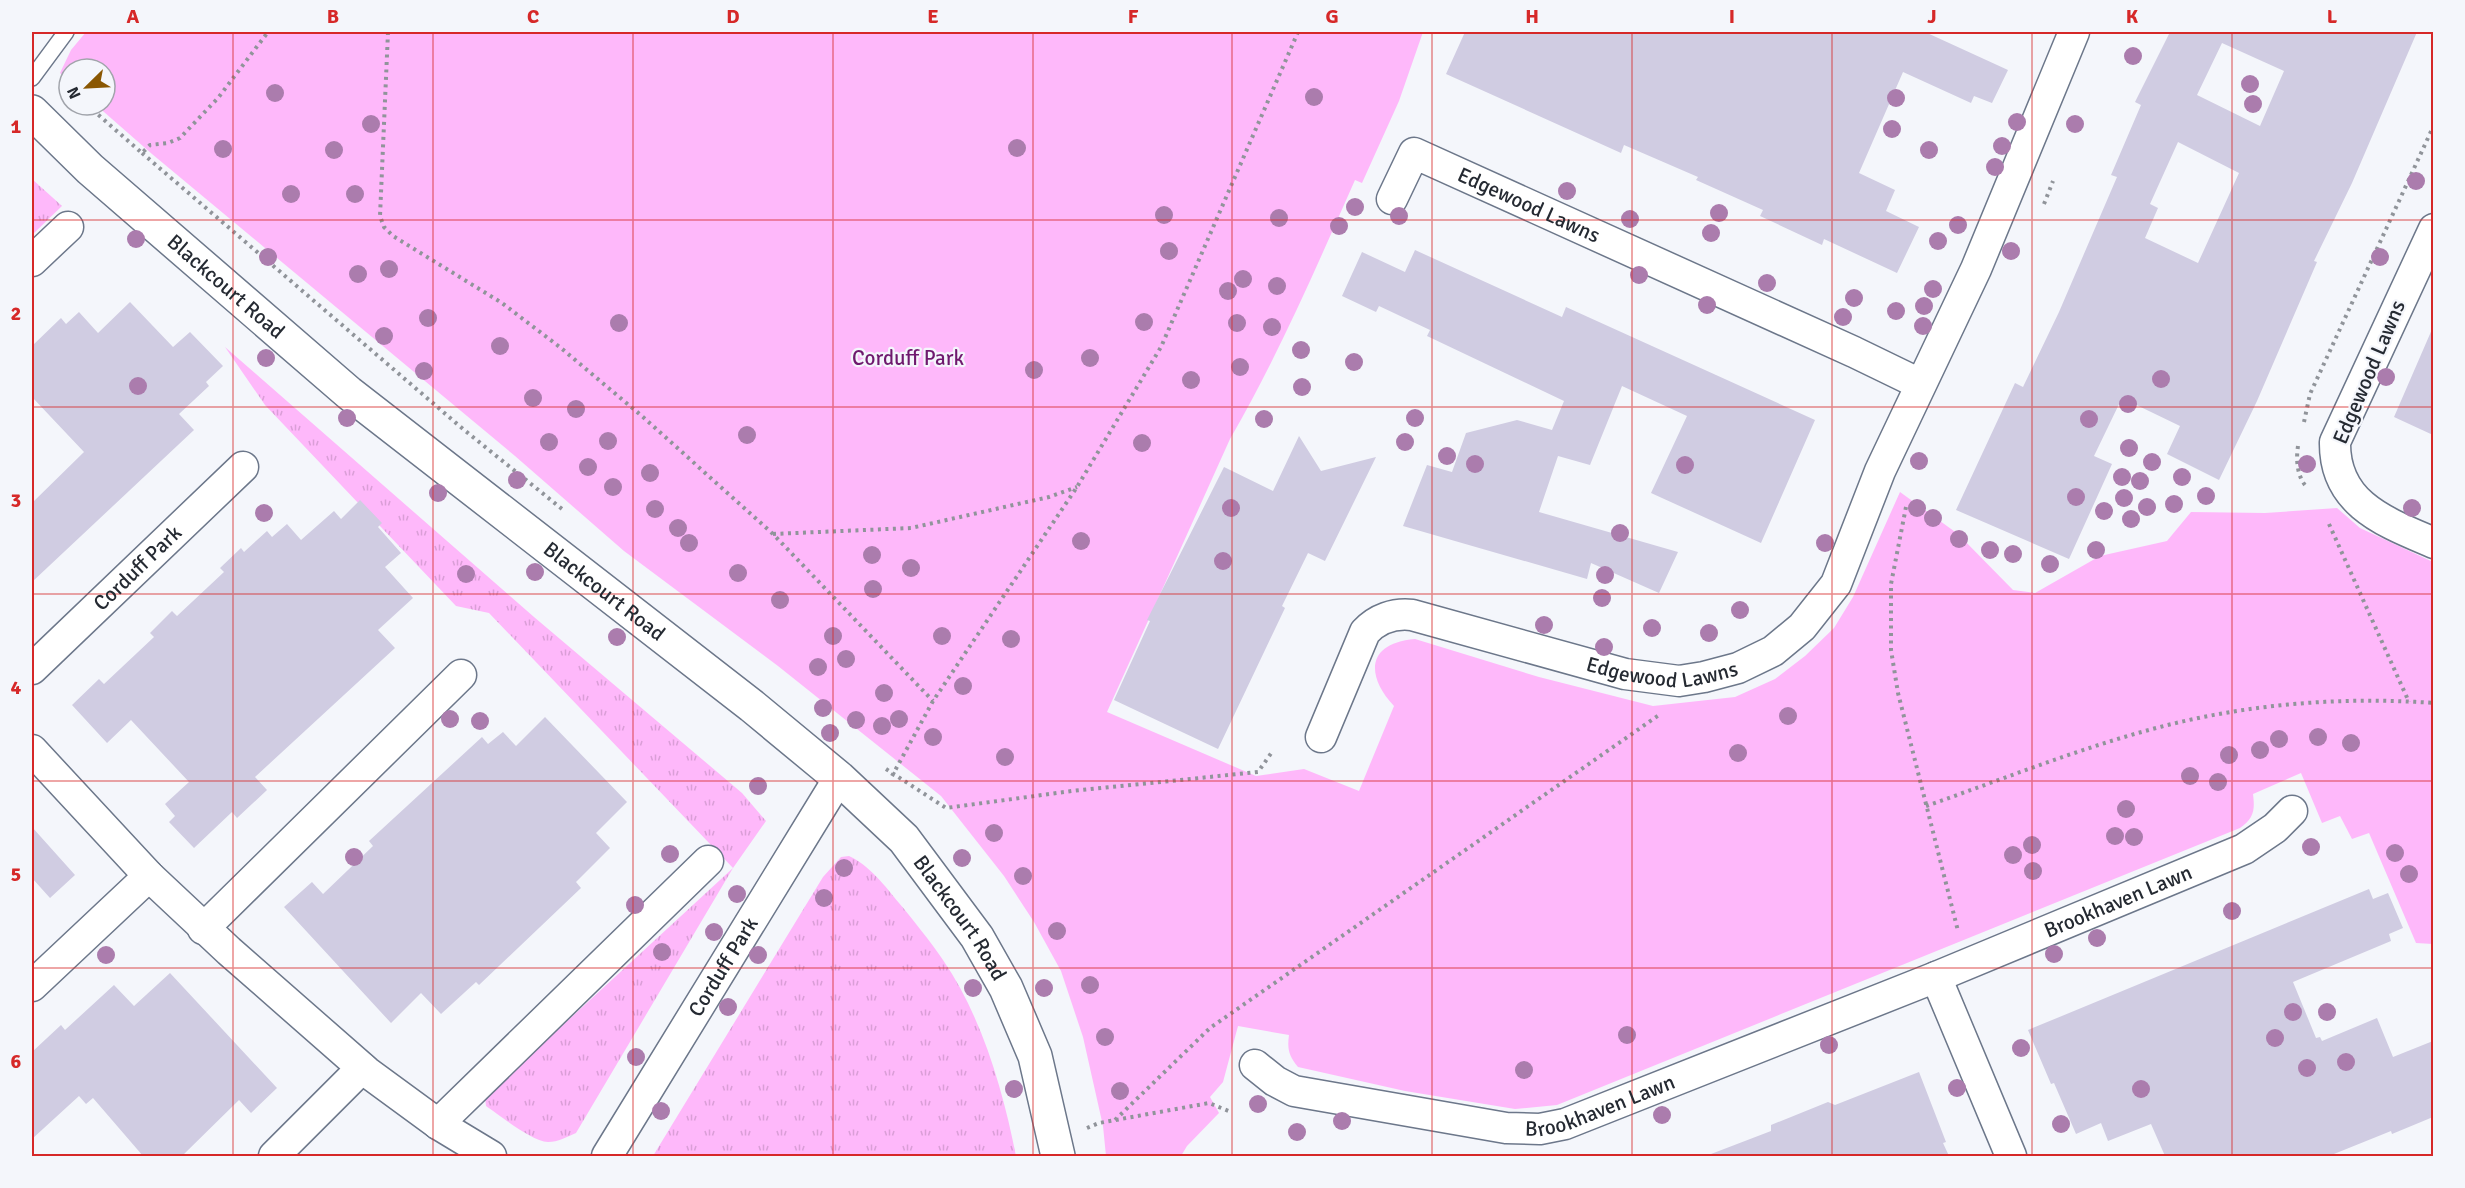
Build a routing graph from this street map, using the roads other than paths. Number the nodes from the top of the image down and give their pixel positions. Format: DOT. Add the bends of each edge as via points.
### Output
graph roads {
  1 [pos="66,32"];
  2 [pos="2074,32"];
  3 [pos="32,78"];
  4 [pos="32,112"];
  5 [pos="1392,199"];
  6 [pos="68,227"];
  7 [pos="2433,229"];
  8 [pos="32,261"];
  9 [pos="1920,384"];
  10 [pos="243,467"];
  11 [pos="2433,543"];
  12 [pos="32,669"];
  13 [pos="461,675"];
  14 [pos="1321,737"];
  15 [pos="32,750"];
  16 [pos="839,778"];
  17 [pos="2292,812"];
  18 [pos="708,861"];
  19 [pos="150,876"];
  20 [pos="204,929"];
  21 [pos="1936,976"];
  22 [pos="32,986"];
  23 [pos="1255,1065"];
  24 [pos="362,1068"];
  25 [pos="438,1124"];
  26 [pos="1057,1148"];
  27 [pos="274,1156"];
  28 [pos="491,1156"];
  29 [pos="607,1156"];
  30 [pos="2011,1156"];
  1 -- 3 [label="lane"];
  2 -- 9 [label="street, Edgewood Lawns" via="1976,269"];
  4 -- 16 [label="street, Blackcourt Road" via="90,169 350,393"];
  5 -- 9 [label="street, Edgewood Lawns" via="1414,153"];
  6 -- 8 [label="street"];
  7 -- 11 [label="street, Edgewood Lawns" via="2335,448 2342,477 2360,504 2376,517"];
  9 -- 14 [label="street, Edgewood Lawns" via="1880,471 1836,584 1802,627 1773,651 1738,668 1679,681 1625,674 1401,614 1374,622 1365,632"];
  10 -- 12 [label="street, Corduff Park"];
  13 -- 20 [label="street"];
  15 -- 19 [label="street"];
  16 -- 26 [label="street, Blackcourt Road" via="903,839 977,937 1006,988 1035,1056"];
  16 -- 29 [label="street, Corduff Park"];
  17 -- 21 [label="street, Brookhaven Lawn" via="2248,847"];
  18 -- 25 [label="street"];
  19 -- 20 [label="street"];
  19 -- 22 [label="street"];
  20 -- 24 [label="street"];
  21 -- 23 [label="street, Brookhaven Lawn" via="1592,1115 1540,1130 1506,1128 1294,1091 1275,1082"];
  21 -- 30 [label="street"];
  24 -- 25 [label="street"];
  24 -- 27 [label="street"];
  25 -- 28 [label="street"];
}
